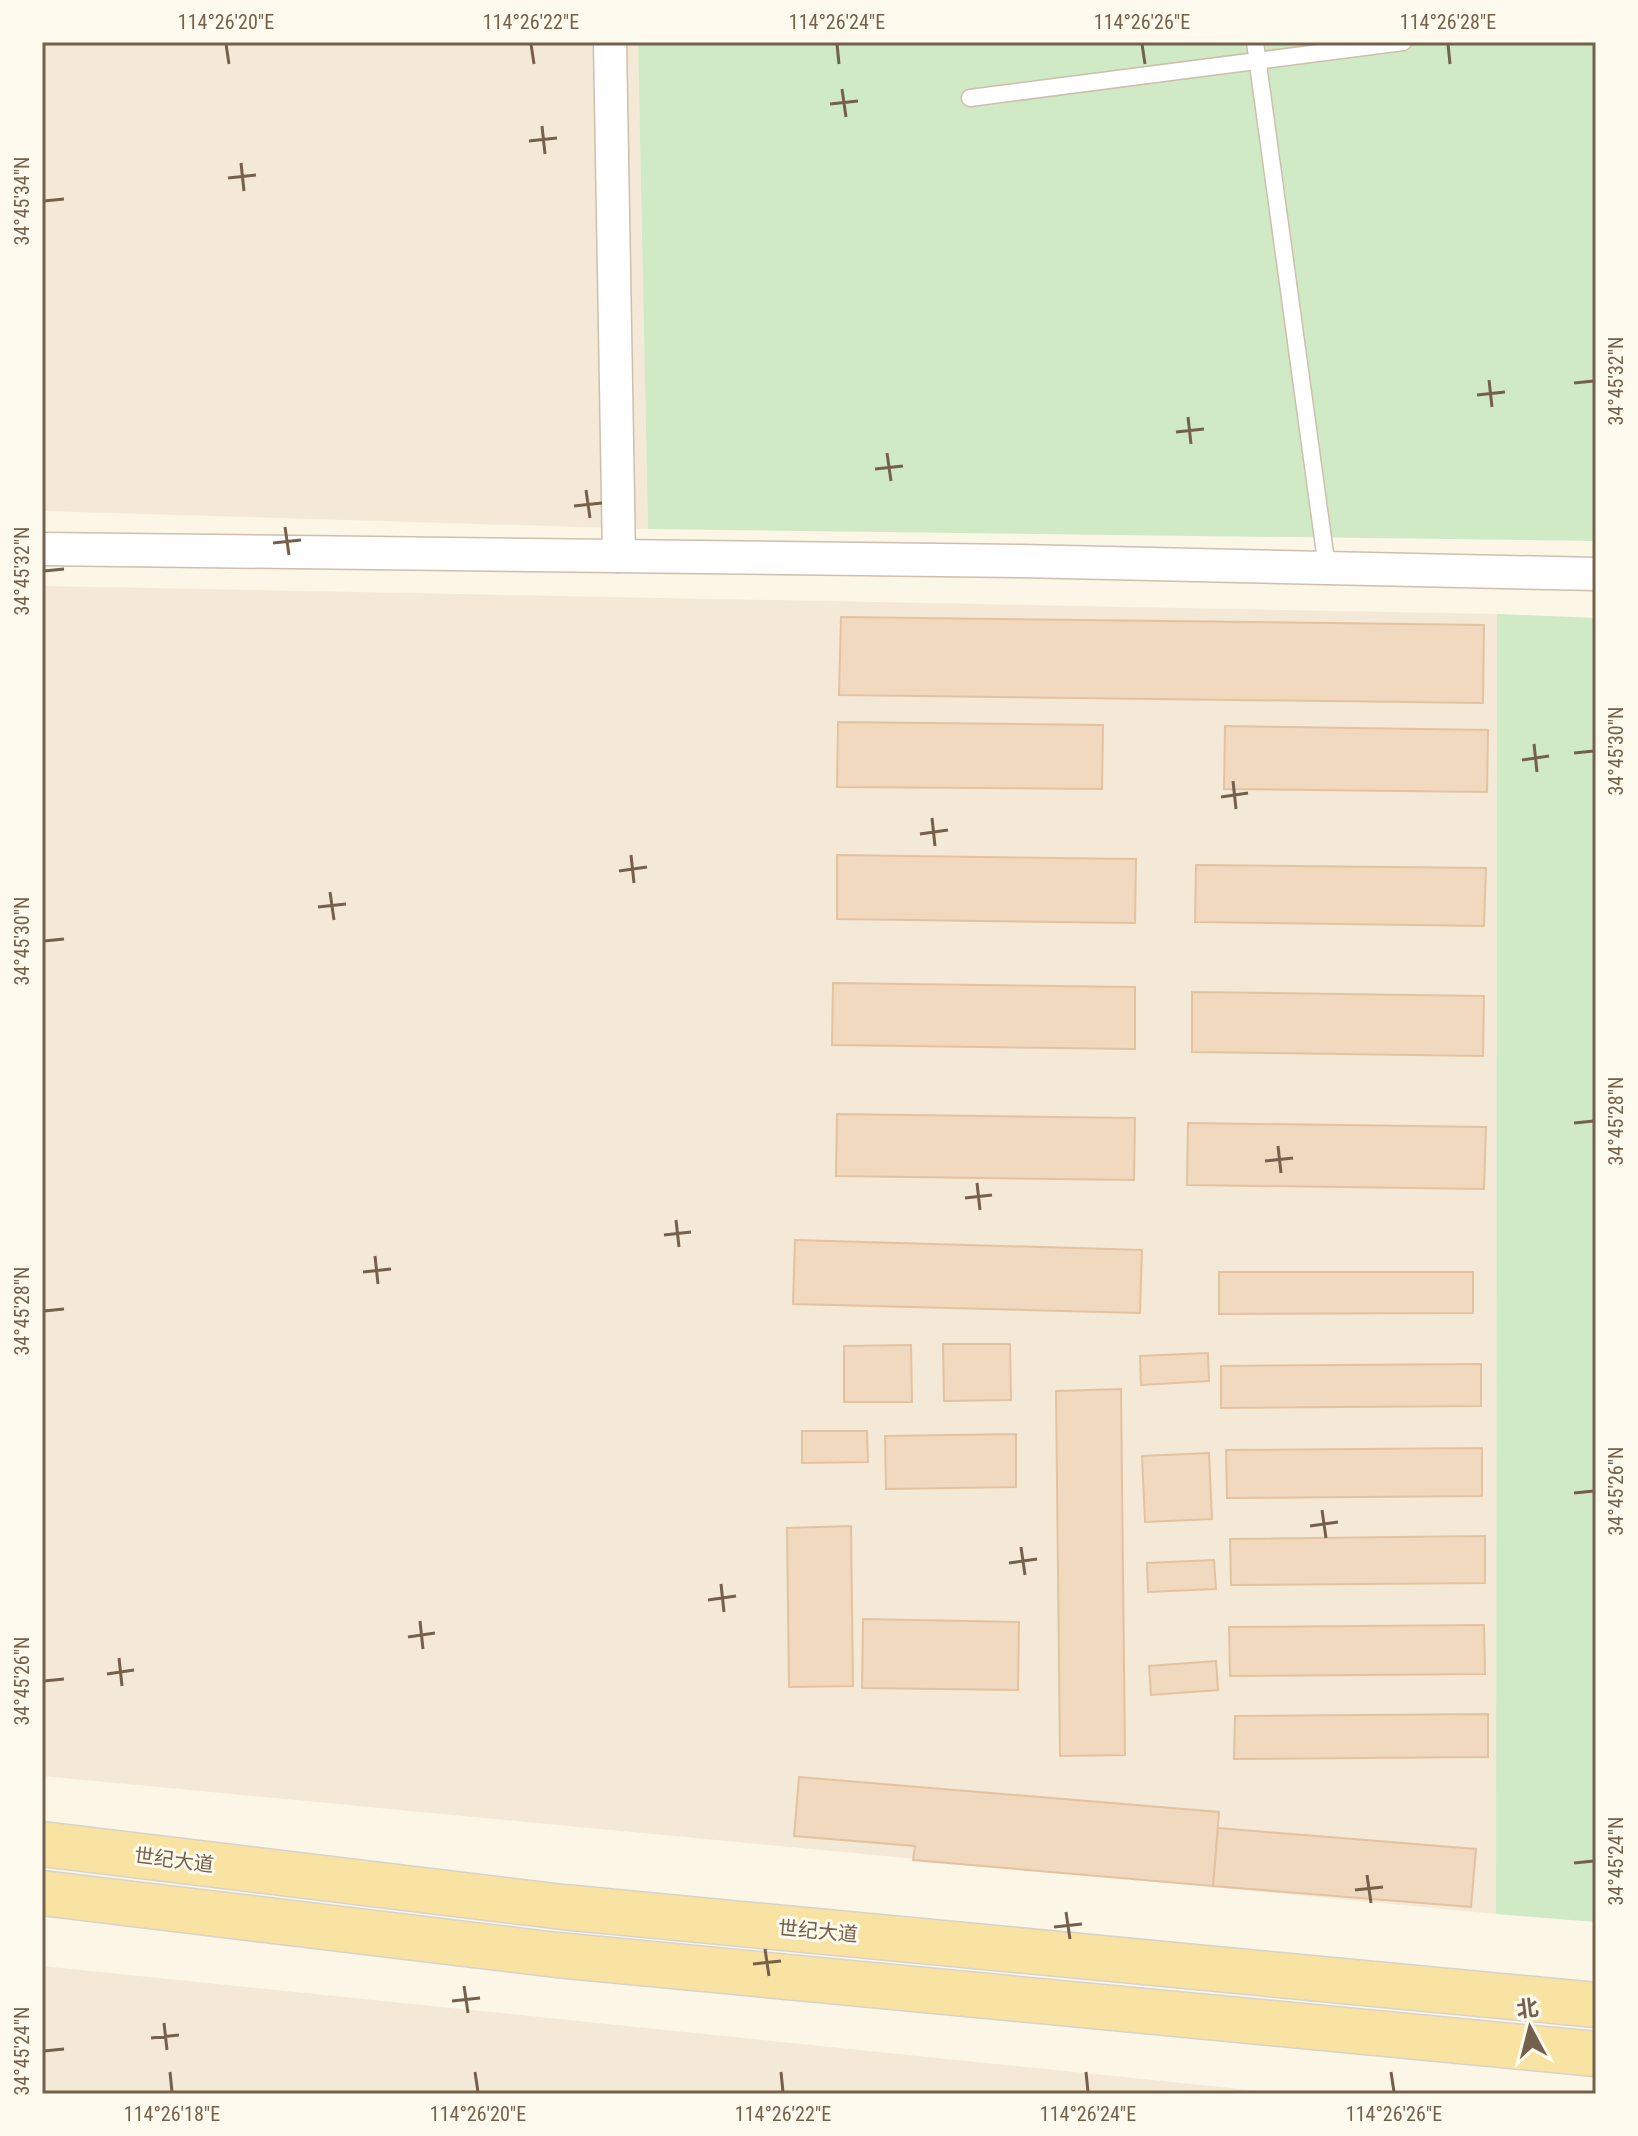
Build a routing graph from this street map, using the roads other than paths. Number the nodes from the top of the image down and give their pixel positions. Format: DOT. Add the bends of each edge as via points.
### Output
graph roads {
  1 [pos="610,42"];
  2 [pos="1255,42"];
  3 [pos="1403,42"];
  4 [pos="1257,61"];
  5 [pos="970,98"];
  6 [pos="42,549"];
  7 [pos="619,556"];
  8 [pos="1327,568"];
  9 [pos="1596,574"];
  10 [pos="42,1844"];
  11 [pos="42,1893"];
  12 [pos="1596,2005"];
  13 [pos="1596,2054"];
  1 -- 7 [label="street"];
  2 -- 4 [label="lane"];
  3 -- 4 [label="lane"];
  4 -- 5 [label="lane"];
  4 -- 8 [label="lane"];
  6 -- 7 [label="street"];
  7 -- 8 [label="street"];
  8 -- 9 [label="street"];
  10 -- 12 [label="main road, 世纪大道" via="563,1907"];
  11 -- 13 [label="main road" via="557,1955"];
}
